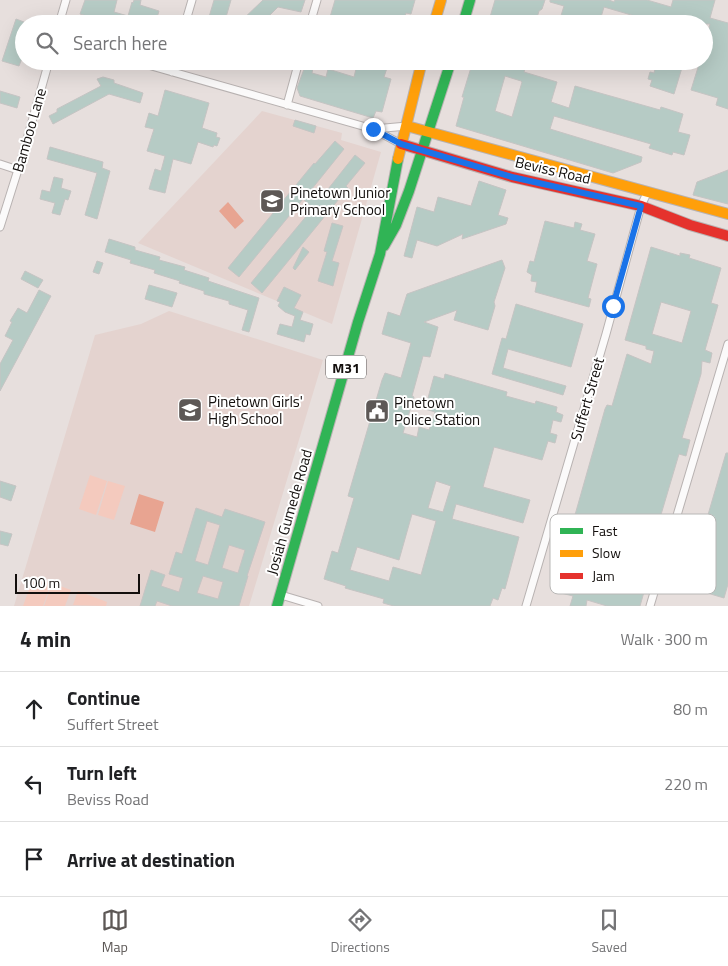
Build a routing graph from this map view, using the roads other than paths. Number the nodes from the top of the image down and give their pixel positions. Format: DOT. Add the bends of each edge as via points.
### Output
graph roads {
  1 [pos="66,0"];
  2 [pos="192,0"];
  3 [pos="317,0"];
  4 [pos="441,0"];
  5 [pos="470,0"];
  6 [pos="62,15"];
  7 [pos="188,15"];
  8 [pos="313,15"];
  9 [pos="437,15"];
  10 [pos="466,15"];
  11 [pos="46,70"];
  12 [pos="165,70"];
  13 [pos="296,70"];
  14 [pos="420,70"];
  15 [pos="448,70"];
  16 [pos="172,72"];
  17 [pos="287,104"];
  18 [pos="407,126"];
  19 [pos="373,129"];
  20 [pos="428,132"];
  21 [pos="401,144"];
  22 [pos="422,150"];
  23 [pos="0,164"];
  24 [pos="18,170"];
  25 [pos="647,193"];
  26 [pos="641,206"];
  27 [pos="728,214"];
  28 [pos="0,227"];
  29 [pos="728,236"];
  30 [pos="380,254"];
  31 [pos="728,344"];
  32 [pos="553,514"];
  33 [pos="677,514"];
  34 [pos="550,524"];
  35 [pos="654,594"];
  36 [pos="281,595"];
  37 [pos="277,606"];
  38 [pos="318,606"];
  39 [pos="526,606"];
  40 [pos="650,606"];
  1 -- 6 [label="street"];
  2 -- 7 [label="street"];
  3 -- 8 [label="street"];
  4 -- 9 [label="main road"];
  5 -- 10 [label="main road"];
  11 -- 24 [label="street, Bamboo Lane"];
  12 -- 16 [label="street, Beviss Road"];
  13 -- 17 [label="street"];
  14 -- 18 [label="main road, Josiah Gumede Road / M31"];
  15 -- 20 [label="main road, Josiah Gumede Road / M31"];
  16 -- 17 [label="street, Beviss Road"];
  17 -- 19 [label="street, Beviss Road"];
  18 -- 19 [label="street, Beviss Road"];
  18 -- 20 [label="main road, Beviss Road"];
  18 -- 21 [label="main road, Josiah Gumede Road / M31"];
  19 -- 21 [label="street, Beviss Road"];
  20 -- 22 [label="main road, Josiah Gumede Road / M31"];
  20 -- 25 [label="main road, Beviss Road"];
  21 -- 22 [label="main road, Beviss Road"];
  21 -- 30 [label="main road, Josiah Gumede Road / M31"];
  22 -- 26 [label="main road, Beviss Road" via="512,177"];
  22 -- 30 [label="main road, Josiah Gumede Road / M31" via="396,225"];
  23 -- 24 [label="street"];
  24 -- 28 [label="street, Bamboo Lane"];
  25 -- 26 [label="street, Suffert Street"];
  25 -- 27 [label="main road, Beviss Road"];
  26 -- 29 [label="main road, Beviss Road"];
  26 -- 32 [label="street, Suffert Street"];
  30 -- 36 [label="main road, Josiah Gumede Road / M31"];
  31 -- 33 [label="street"];
  34 -- 39 [label="street, Suffert Street"];
  35 -- 40 [label="street"];
  36 -- 37 [label="main road, Josiah Gumede Road / M31"];
  36 -- 38 [label="street"];
}
